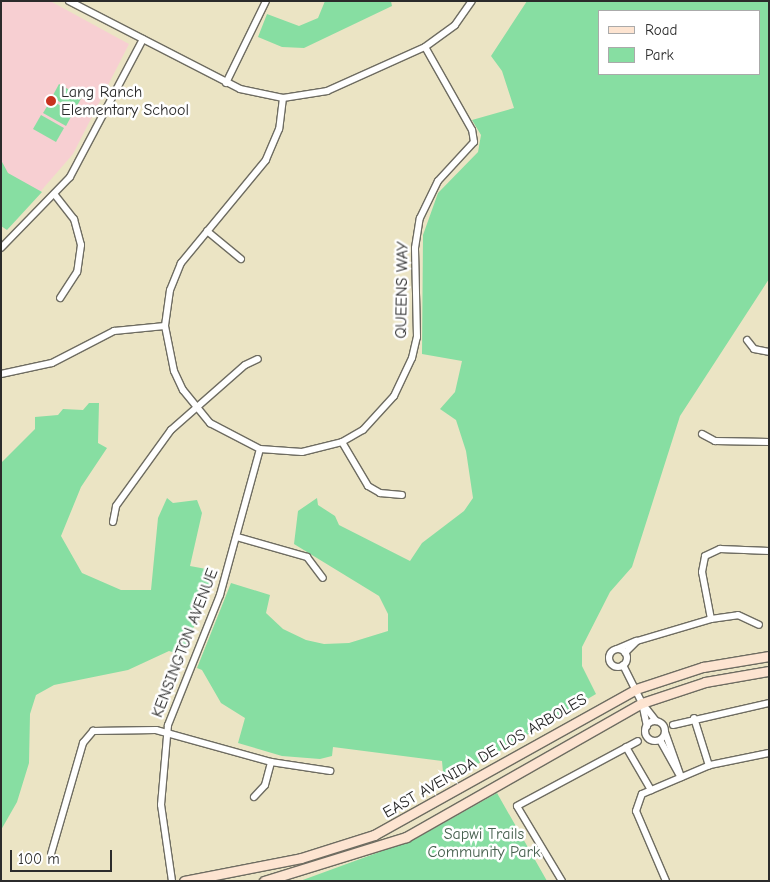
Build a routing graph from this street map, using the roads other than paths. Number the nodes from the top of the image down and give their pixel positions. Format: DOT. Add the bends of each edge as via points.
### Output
graph roads {
  1 [pos="69,1"];
  2 [pos="266,1"];
  3 [pos="472,1"];
  4 [pos="143,39"];
  5 [pos="425,47"];
  6 [pos="226,82"];
  7 [pos="283,98"];
  8 [pos="55,195"];
  9 [pos="207,231"];
  10 [pos="1,248"];
  11 [pos="241,259"];
  12 [pos="60,298"];
  13 [pos="166,326"];
  14 [pos="747,340"];
  15 [pos="769,352"];
  16 [pos="258,359"];
  17 [pos="1,374"];
  18 [pos="196,408"];
  19 [pos="702,434"];
  20 [pos="342,442"];
  21 [pos="769,442"];
  22 [pos="260,448"];
  23 [pos="402,495"];
  24 [pos="113,522"];
  25 [pos="237,536"];
  26 [pos="769,550"];
  27 [pos="323,578"];
  28 [pos="711,619"];
  29 [pos="759,625"];
  30 [pos="637,641"];
  31 [pos="617,649"];
  32 [pos="625,653"];
  33 [pos="769,656"];
  34 [pos="623,665"];
  35 [pos="769,670"];
  36 [pos="636,689"];
  37 [pos="642,703"];
  38 [pos="769,703"];
  39 [pos="694,718"];
  40 [pos="656,721"];
  41 [pos="673,725"];
  42 [pos="647,726"];
  43 [pos="167,732"];
  44 [pos="666,732"];
  45 [pos="660,740"];
  46 [pos="638,741"];
  47 [pos="626,747"];
  48 [pos="769,753"];
  49 [pos="271,762"];
  50 [pos="709,766"];
  51 [pos="330,771"];
  52 [pos="681,777"];
  53 [pos="651,790"];
  54 [pos="254,796"];
  55 [pos="51,854"];
  56 [pos="172,881"];
  57 [pos="184,881"];
  58 [pos="264,881"];
  59 [pos="562,881"];
  60 [pos="666,881"];
  1 -- 4 [label="street"];
  2 -- 6 [label="street"];
  3 -- 5 [label="street" via="455,24"];
  4 -- 6 [label="street"];
  4 -- 8 [label="street" via="82,156"];
  5 -- 7 [label="street" via="327,91"];
  5 -- 20 [label="street, QUEENS WAY" via="472,130 474,142 438,181 420,218 415,248 417,338 405,376 379,415"];
  6 -- 7 [label="street" via="255,95"];
  7 -- 9 [label="street, QUEENS WAY" via="279,130 266,160"];
  8 -- 10 [label="street"];
  8 -- 12 [label="street" via="74,219 81,245 77,272"];
  9 -- 11 [label="street"];
  9 -- 13 [label="street, QUEENS WAY" via="175,276"];
  13 -- 17 [label="street" via="114,332 52,363"];
  13 -- 18 [label="street, QUEENS WAY" via="174,371"];
  14 -- 15 [label="street" via="754,349"];
  16 -- 18 [label="street" via="245,364"];
  18 -- 22 [label="street, QUEENS WAY" via="226,434"];
  18 -- 24 [label="street" via="157,447 116,506"];
  19 -- 21 [label="street" via="715,441"];
  20 -- 22 [label="street, QUEENS WAY" via="302,452"];
  20 -- 23 [label="street" via="368,486 380,493"];
  22 -- 25 [label="street, KENSINGTON AVENUE"];
  25 -- 27 [label="street" via="307,557"];
  25 -- 43 [label="street, KENSINGTON AVENUE" via="220,595"];
  26 -- 28 [label="street" via="720,549 705,556 702,572"];
  28 -- 29 [label="street" via="738,615"];
  28 -- 30 [label="street"];
  30 -- 31 [label="street"];
  30 -- 32 [label="street"];
  31 -- 32 [label="street"];
  31 -- 34 [label="street" via="609,659 614,666"];
  32 -- 34 [label="street"];
  33 -- 36 [label="main road, EAST AVENIDA DE LOS ARBOLES" via="703,667"];
  34 -- 36 [label="street"];
  35 -- 37 [label="main road, EAST AVENIDA DE LOS ARBOLES" via="705,682"];
  36 -- 37 [label="street"];
  36 -- 57 [label="main road, EAST AVENIDA DE LOS ARBOLES" via="374,835 301,858"];
  37 -- 40 [label="street"];
  37 -- 42 [label="street"];
  37 -- 58 [label="main road, EAST AVENIDA DE LOS ARBOLES" via="406,837"];
  38 -- 39 [label="street"];
  39 -- 41 [label="street"];
  39 -- 50 [label="street"];
  40 -- 42 [label="street"];
  40 -- 44 [label="street" via="664,725"];
  42 -- 45 [label="street" via="648,738"];
  43 -- 49 [label="street"];
  43 -- 55 [label="street" via="125,728 88,734"];
  43 -- 56 [label="street, KENSINGTON AVENUE" via="161,805"];
  44 -- 45 [label="street"];
  44 -- 52 [label="street"];
  45 -- 52 [label="street"];
  46 -- 47 [label="street"];
  47 -- 53 [label="street"];
  47 -- 59 [label="street" via="517,806"];
  48 -- 50 [label="street"];
  49 -- 51 [label="street"];
  49 -- 54 [label="street" via="265,786"];
  50 -- 52 [label="street"];
  52 -- 53 [label="street"];
  53 -- 60 [label="street" via="637,800 636,811"];
}
